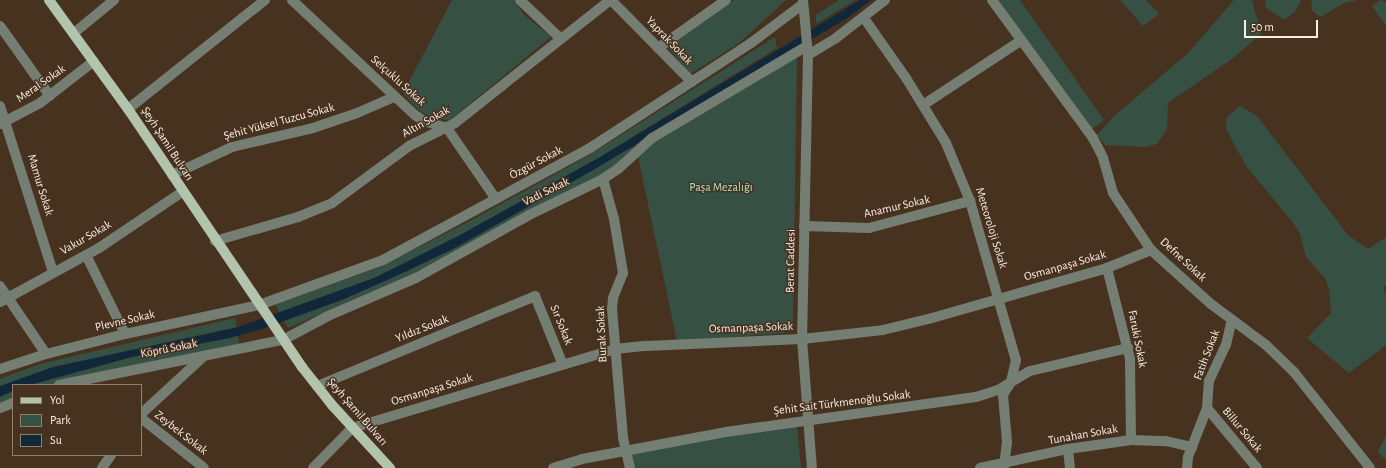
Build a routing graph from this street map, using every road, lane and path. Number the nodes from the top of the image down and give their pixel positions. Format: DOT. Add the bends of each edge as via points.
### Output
graph roads {
  1 [pos="49,0"];
  2 [pos="114,0"];
  3 [pos="264,0"];
  4 [pos="292,0"];
  5 [pos="520,0"];
  6 [pos="610,0"];
  7 [pos="726,0"];
  8 [pos="885,0"];
  9 [pos="992,0"];
  10 [pos="803,2"];
  11 [pos="864,18"];
  12 [pos="0,26"];
  13 [pos="74,33"];
  14 [pos="560,38"];
  15 [pos="1022,40"];
  16 [pos="658,48"];
  17 [pos="807,50"];
  18 [pos="94,61"];
  19 [pos="692,82"];
  20 [pos="50,96"];
  21 [pos="394,96"];
  22 [pos="923,105"];
  23 [pos="0,106"];
  24 [pos="128,109"];
  25 [pos="4,123"];
  26 [pos="447,128"];
  27 [pos="172,175"];
  28 [pos="603,179"];
  29 [pos="182,192"];
  30 [pos="496,199"];
  31 [pos="970,201"];
  32 [pos="804,226"];
  33 [pos="215,241"];
  34 [pos="1151,250"];
  35 [pos="86,255"];
  36 [pos="1107,268"];
  37 [pos="54,272"];
  38 [pos="0,286"];
  39 [pos="535,296"];
  40 [pos="999,299"];
  41 [pos="3,300"];
  42 [pos="259,305"];
  43 [pos="1232,320"];
  44 [pos="125,334"];
  45 [pos="280,336"];
  46 [pos="802,339"];
  47 [pos="1128,348"];
  48 [pos="615,350"];
  49 [pos="46,354"];
  50 [pos="206,355"];
  51 [pos="563,365"];
  52 [pos="0,369"];
  53 [pos="1010,382"];
  54 [pos="64,384"];
  55 [pos="317,386"];
  56 [pos="12,403"];
  57 [pos="0,408"];
  58 [pos="1207,408"];
  59 [pos="142,413"];
  60 [pos="142,419"];
  61 [pos="808,420"];
  62 [pos="352,428"];
  63 [pos="1131,440"];
  64 [pos="1192,447"];
  65 [pos="1068,449"];
  66 [pos="626,450"];
  67 [pos="110,456"];
  68 [pos="1005,465"];
  69 [pos="102,468"];
  70 [pos="204,468"];
  71 [pos="313,468"];
  72 [pos="390,468"];
  73 [pos="554,468"];
  74 [pos="630,468"];
  75 [pos="812,468"];
  76 [pos="980,468"];
  77 [pos="1070,468"];
  78 [pos="1187,468"];
  79 [pos="1257,468"];
  80 [pos="1370,468"];
  1 -- 13 [label="main road, Şeyh Şamil Bulvarı"];
  2 -- 13 [label="street"];
  3 -- 24 [label="street"];
  4 -- 21 [label="street, Selçuklu Sokak"];
  5 -- 14 [label="street"];
  6 -- 14 [label="street, Altın Sokak"];
  6 -- 16 [label="street, Yaprak Sokak"];
  7 -- 16 [label="street"];
  8 -- 11 [label="street, Vadi Sokak"];
  9 -- 15 [label="street, Defne Sokak"];
  10 -- 17 [label="street, Berat Caddesi"];
  10 -- 19 [label="street, Özgür Sokak"];
  11 -- 17 [label="street, Vadi Sokak"];
  11 -- 22 [label="street, Meteoroloji Sokak"];
  12 -- 20 [label="street"];
  13 -- 18 [label="main road, Şeyh Şamil Bulvarı"];
  14 -- 26 [label="street, Altın Sokak"];
  15 -- 22 [label="street"];
  15 -- 34 [label="street, Defne Sokak" via="1093,138 1103,158 1113,193"];
  16 -- 19 [label="street, Yaprak Sokak"];
  17 -- 28 [label="street, Vadi Sokak" via="652,138"];
  17 -- 32 [label="street, Berat Caddesi"];
  18 -- 20 [label="street, Meral Sokak"];
  18 -- 24 [label="main road, Şeyh Şamil Bulvarı"];
  19 -- 30 [label="street, Özgür Sokak" via="590,148"];
  20 -- 25 [label="street, Meral Sokak"];
  21 -- 26 [label="street, Selçuklu Sokak" via="424,121"];
  21 -- 27 [label="street, Şehit Yüksel Tuzcu Sokak" via="357,113 313,128 232,147"];
  22 -- 31 [label="street, Meteoroloji Sokak" via="946,143"];
  23 -- 25 [label="street, Mamur Sokak"];
  24 -- 27 [label="main road, Şeyh Şamil Bulvarı"];
  25 -- 37 [label="street, Mamur Sokak"];
  26 -- 30 [label="street"];
  26 -- 33 [label="street, Altın Sokak" via="409,146 332,203 298,217"];
  27 -- 29 [label="main road, Şeyh Şamil Bulvarı"];
  28 -- 45 [label="street, Vadi Sokak" via="529,215 416,278"];
  28 -- 48 [label="street, Burak Sokak" via="614,219 623,273 612,303"];
  29 -- 33 [label="main road, Şeyh Şamil Bulvarı"];
  29 -- 35 [label="street, Vakur Sokak"];
  30 -- 42 [label="street, Özgür Sokak" via="379,262"];
  31 -- 32 [label="street, Anamur Sokak" via="869,228"];
  31 -- 40 [label="street, Meteoroloji Sokak"];
  32 -- 46 [label="street, Berat Caddesi"];
  33 -- 42 [label="main road, Şeyh Şamil Bulvarı"];
  34 -- 36 [label="street, Osmanpaşa Sokak"];
  34 -- 43 [label="street, Defne Sokak" via="1164,265"];
  35 -- 37 [label="street, Vakur Sokak"];
  35 -- 44 [label="street"];
  36 -- 40 [label="street, Osmanpaşa Sokak"];
  36 -- 47 [label="street, Faruki Sokak"];
  37 -- 41 [label="street, Vakur Sokak"];
  38 -- 41 [label="street"];
  39 -- 51 [label="street, Sır Sokak"];
  39 -- 55 [label="street, Yıldız Sokak"];
  40 -- 46 [label="street, Osmanpaşa Sokak" via="883,330"];
  40 -- 53 [label="street, Meteoroloji Sokak" via="1016,360"];
  41 -- 49 [label="street"];
  42 -- 44 [label="street, Plevne Sokak"];
  42 -- 45 [label="main road, Şeyh Şamil Bulvarı"];
  43 -- 58 [label="street, Fatih Sokak" via="1226,345 1209,381"];
  43 -- 80 [label="street, Defne Sokak" via="1266,344 1294,372"];
  44 -- 49 [label="street, Plevne Sokak"];
  45 -- 50 [label="street, Köprü Sokak"];
  45 -- 55 [label="main road, Şeyh Şamil Bulvarı"];
  46 -- 48 [label="street, Osmanpaşa Sokak" via="646,346"];
  46 -- 61 [label="street, Berat Caddesi"];
  47 -- 53 [label="street, Şehit Sait Türkmenoğlu Sokak" via="1045,366"];
  47 -- 63 [label="street, Faruki Sokak" via="1131,367"];
  48 -- 51 [label="street, Osmanpaşa Sokak"];
  48 -- 66 [label="street, Burak Sokak"];
  49 -- 52 [label="street, Plevne Sokak"];
  50 -- 54 [label="street, Köprü Sokak"];
  50 -- 59 [label="street"];
  51 -- 62 [label="street, Osmanpaşa Sokak"];
  53 -- 61 [label="street, Şehit Sait Türkmenoğlu Sokak" via="976,397"];
  53 -- 68 [label="street, Meteoroloji Sokak" via="1004,395"];
  55 -- 62 [label="main road, Şeyh Şamil Bulvarı"];
  56 -- 57 [label="street"];
  58 -- 64 [label="street, Fatih Sokak"];
  58 -- 79 [label="street, Billur Sokak"];
  60 -- 70 [label="street, Zeybek Sokak"];
  61 -- 66 [label="street, Şehit Sait Türkmenoğlu Sokak"];
  61 -- 75 [label="street, Berat Caddesi"];
  62 -- 71 [label="street"];
  62 -- 72 [label="main road, Şeyh Şamil Bulvarı"];
  63 -- 64 [label="street, Tunahan Sokak" via="1166,441"];
  63 -- 65 [label="street, Tunahan Sokak"];
  64 -- 78 [label="street, Fatih Sokak"];
  65 -- 68 [label="street, Tunahan Sokak"];
  65 -- 77 [label="street"];
  66 -- 73 [label="street, Şehit Sait Türkmenoğlu Sokak"];
  66 -- 74 [label="street, Burak Sokak"];
  67 -- 69 [label="street"];
  68 -- 76 [label="street, Tunahan Sokak"];
}
